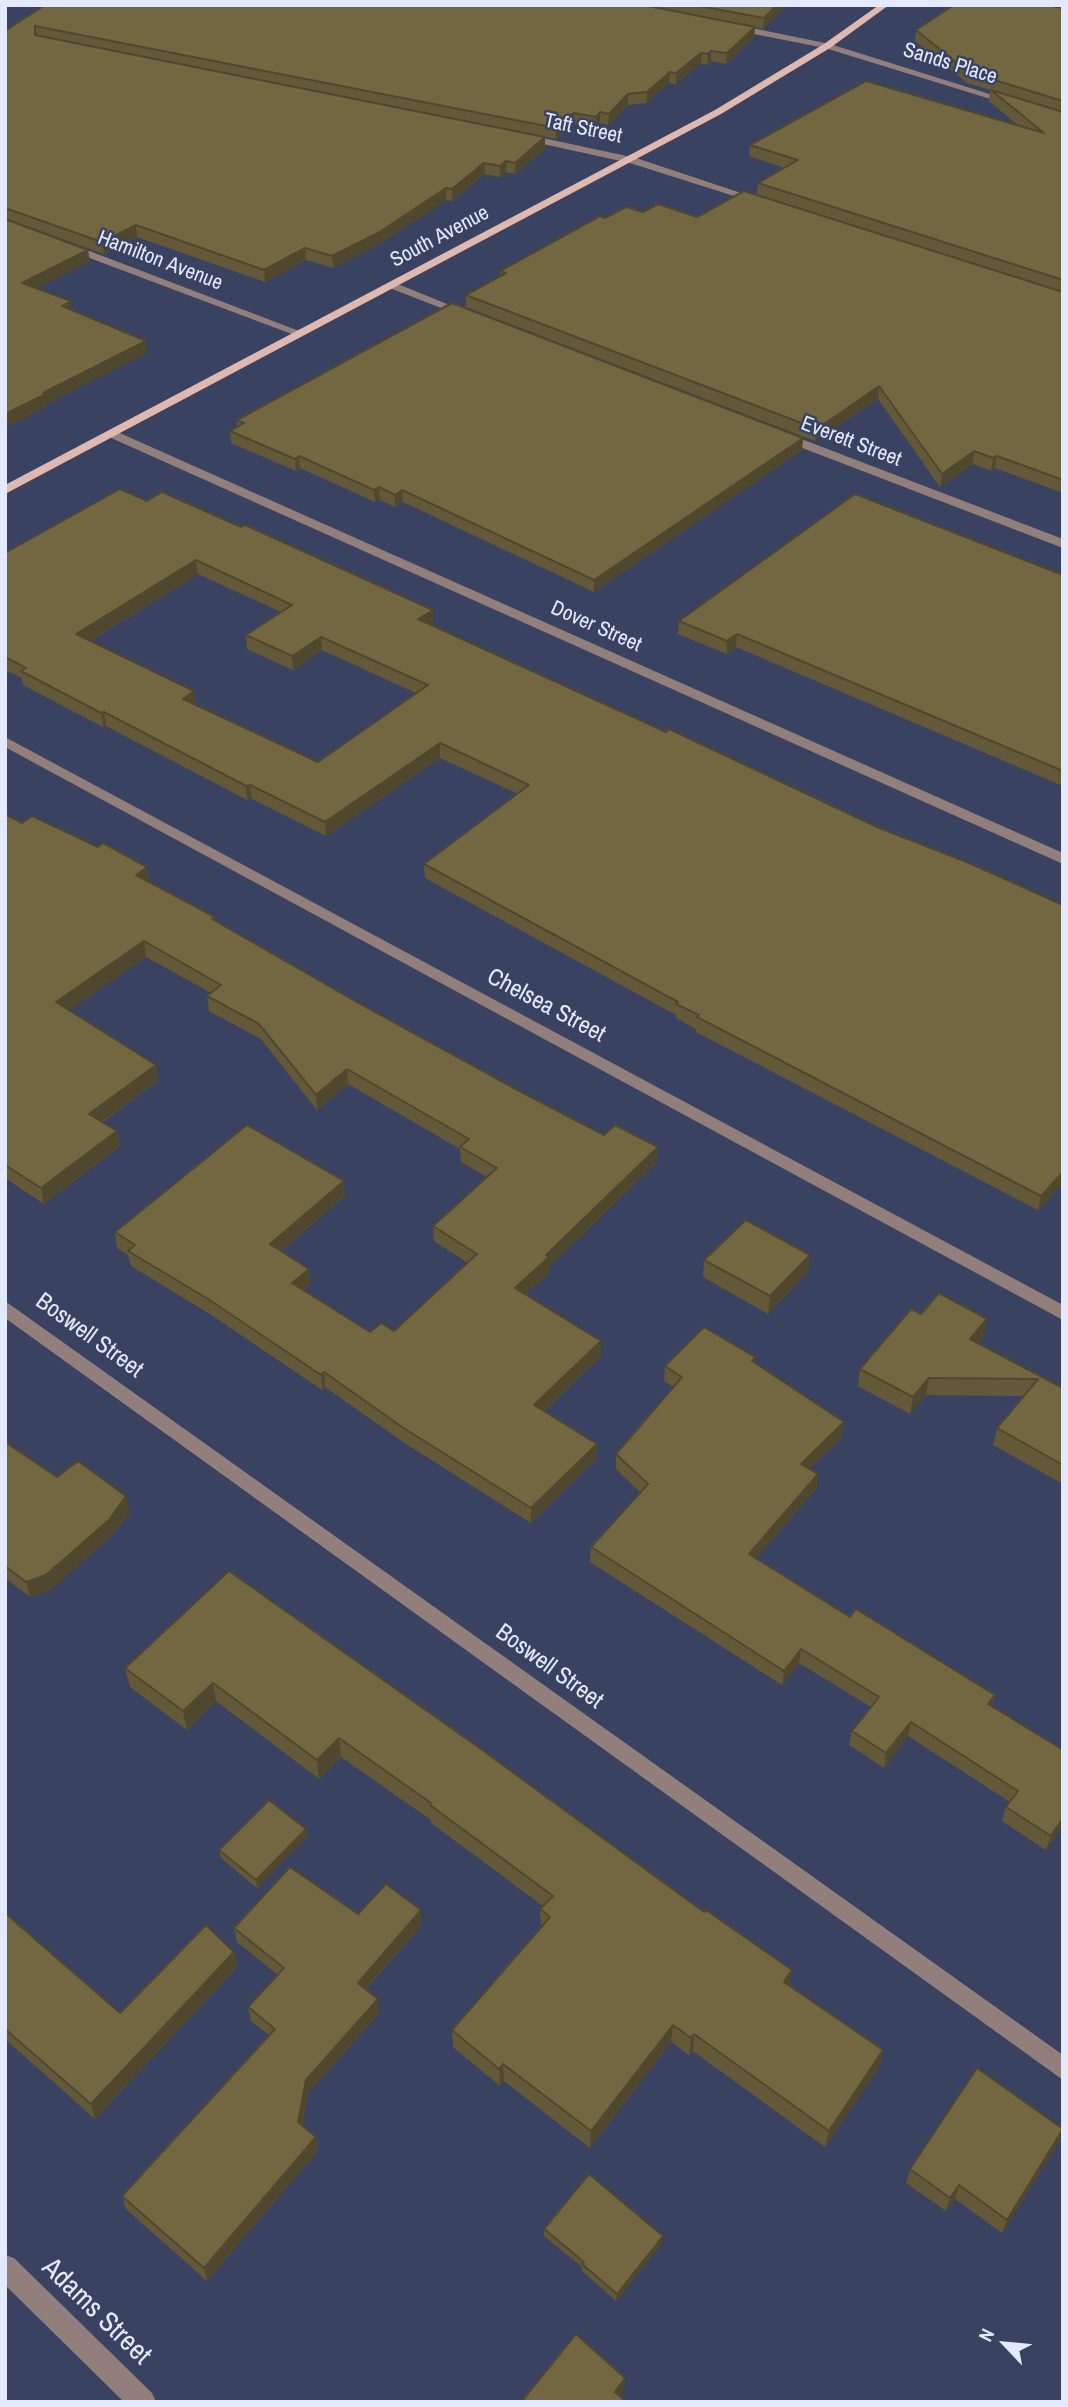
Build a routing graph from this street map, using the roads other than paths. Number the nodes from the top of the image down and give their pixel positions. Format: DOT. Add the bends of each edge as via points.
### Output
graph roads {
  1 [pos="885,5"];
  2 [pos="715,24"];
  3 [pos="827,46"];
  4 [pos="1024,106"];
  5 [pos="517,135"];
  6 [pos="632,160"];
  7 [pos="774,206"];
  8 [pos="56,242"];
  9 [pos="391,285"];
  10 [pos="484,321"];
  11 [pos="301,334"];
  12 [pos="767,430"];
  13 [pos="113,434"];
  14 [pos="5,490"];
  15 [pos="1063,544"];
  16 [pos="5,741"];
  17 [pos="1063,859"];
  18 [pos="5,1308"];
  19 [pos="1063,1313"];
  20 [pos="1063,2069"];
  21 [pos="5,2267"];
  22 [pos="143,2402"];
  1 -- 3 [label="main road, South Avenue"];
  2 -- 3 [label="street, Sands Place"];
  3 -- 4 [label="street, Sands Place"];
  3 -- 6 [label="main road, South Avenue"];
  5 -- 6 [label="street, Taft Street"];
  6 -- 7 [label="street, Taft Street"];
  6 -- 9 [label="main road, South Avenue"];
  8 -- 11 [label="street, Hamilton Avenue"];
  9 -- 10 [label="street"];
  9 -- 11 [label="main road, South Avenue"];
  11 -- 13 [label="main road, South Avenue"];
  12 -- 15 [label="street, Everett Street"];
  13 -- 14 [label="main road, South Avenue"];
  13 -- 17 [label="street, Dover Street"];
  16 -- 19 [label="street, Chelsea Street"];
  18 -- 20 [label="street, Boswell Street"];
  21 -- 22 [label="street, Adams Street"];
}
